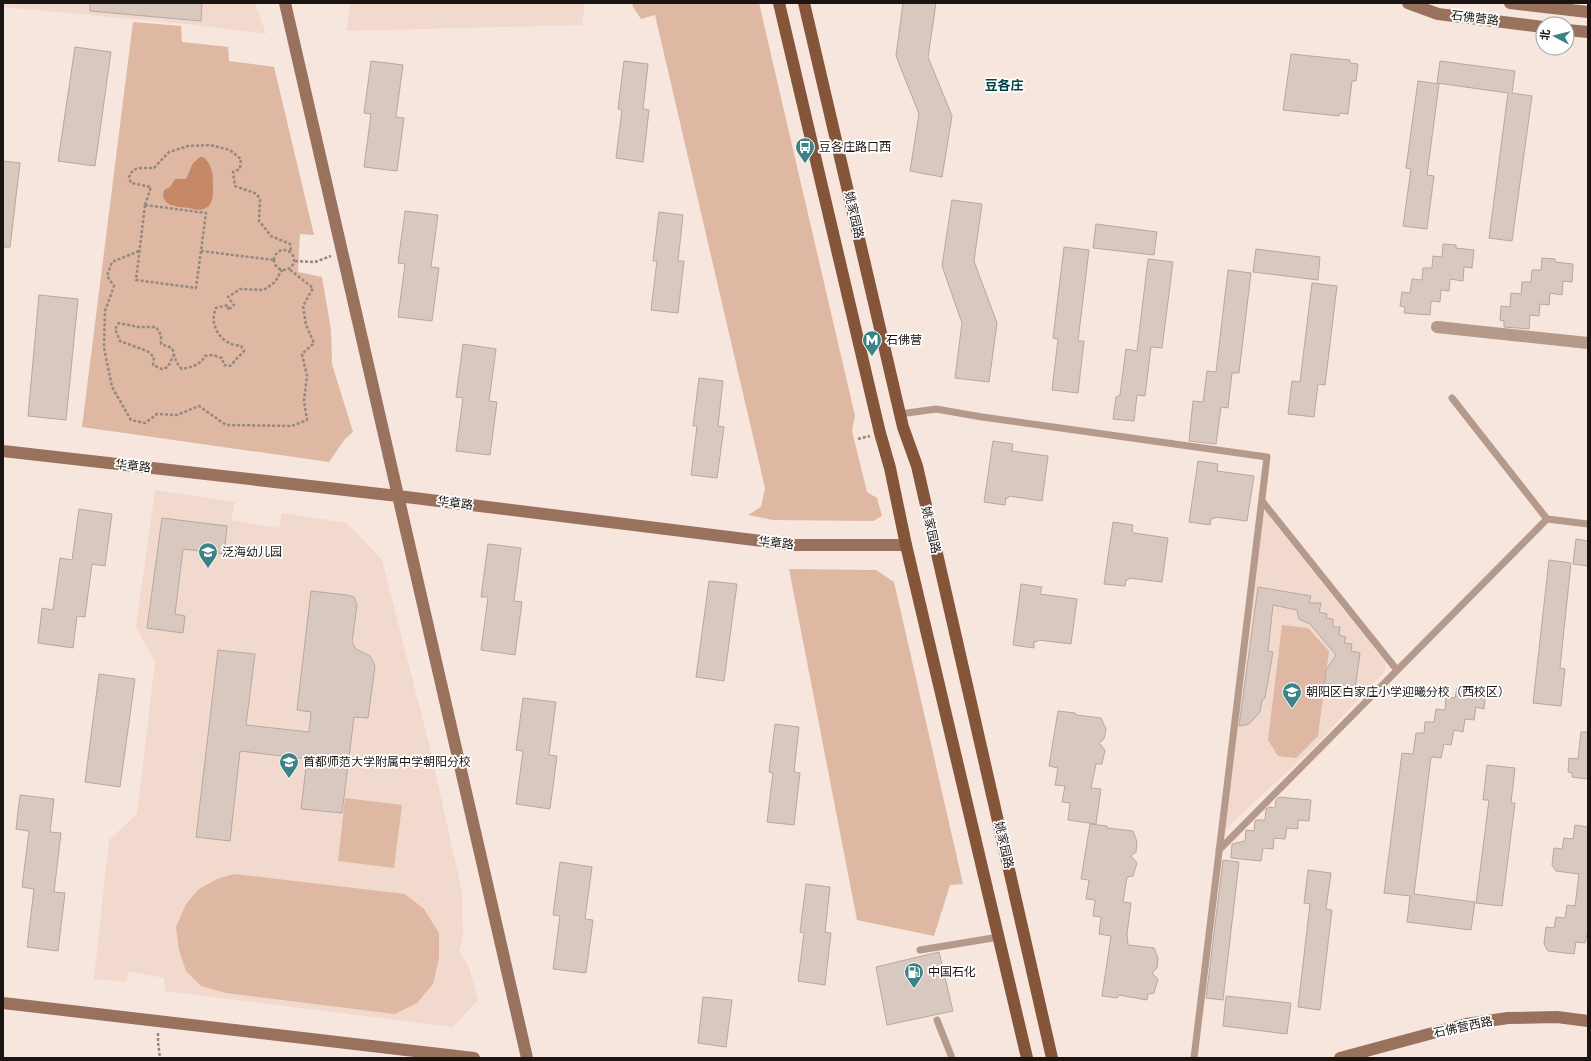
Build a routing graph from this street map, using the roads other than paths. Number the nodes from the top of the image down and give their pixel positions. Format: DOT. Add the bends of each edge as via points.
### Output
graph roads {
  1 [pos="285,3"];
  2 [pos="779,3"];
  3 [pos="804,3"];
  4 [pos="1408,3"];
  5 [pos="1510,3"];
  6 [pos="1588,12"];
  7 [pos="1535,26"];
  8 [pos="1575,31"];
  9 [pos="1588,32"];
  10 [pos="1437,327"];
  11 [pos="1588,343"];
  12 [pos="1452,398"];
  13 [pos="900,414"];
  14 [pos="3,451"];
  15 [pos="398,496"];
  16 [pos="1262,501"];
  17 [pos="1547,519"];
  18 [pos="1588,524"];
  19 [pos="906,545"];
  20 [pos="1397,670"];
  21 [pos="1219,850"];
  22 [pos="999,937"];
  23 [pos="920,950"];
  24 [pos="3,1003"];
  25 [pos="937,1020"];
  26 [pos="1588,1021"];
  27 [pos="474,1058"];
  28 [pos="527,1058"];
  29 [pos="952,1058"];
  30 [pos="1027,1058"];
  31 [pos="1052,1058"];
  32 [pos="1194,1058"];
  33 [pos="1340,1058"];
  1 -- 15 [label="street"];
  2 -- 19 [label="main road"];
  3 -- 13 [label="main road, 姚家园路"];
  4 -- 7 [label="street, 石佛营路" via="1438,14"];
  5 -- 6 [label="street, 石佛营路"];
  8 -- 9 [label="street"];
  10 -- 11 [label="street"];
  12 -- 17 [label="lane"];
  13 -- 16 [label="lane" via="936,410 1267,457"];
  13 -- 31 [label="main road, 姚家园路" via="917,466"];
  14 -- 15 [label="street, 华章路"];
  15 -- 19 [label="street, 华章路" via="795,545"];
  15 -- 28 [label="street"];
  16 -- 20 [label="lane"];
  16 -- 21 [label="lane"];
  17 -- 18 [label="lane"];
  17 -- 20 [label="lane"];
  19 -- 22 [label="main road"];
  20 -- 21 [label="lane"];
  21 -- 32 [label="lane"];
  22 -- 23 [label="lane"];
  22 -- 30 [label="main road"];
  24 -- 27 [label="street"];
  25 -- 29 [label="lane"];
  26 -- 33 [label="street, 石佛营西路" via="1556,1017 1508,1018 1466,1024"];
}
